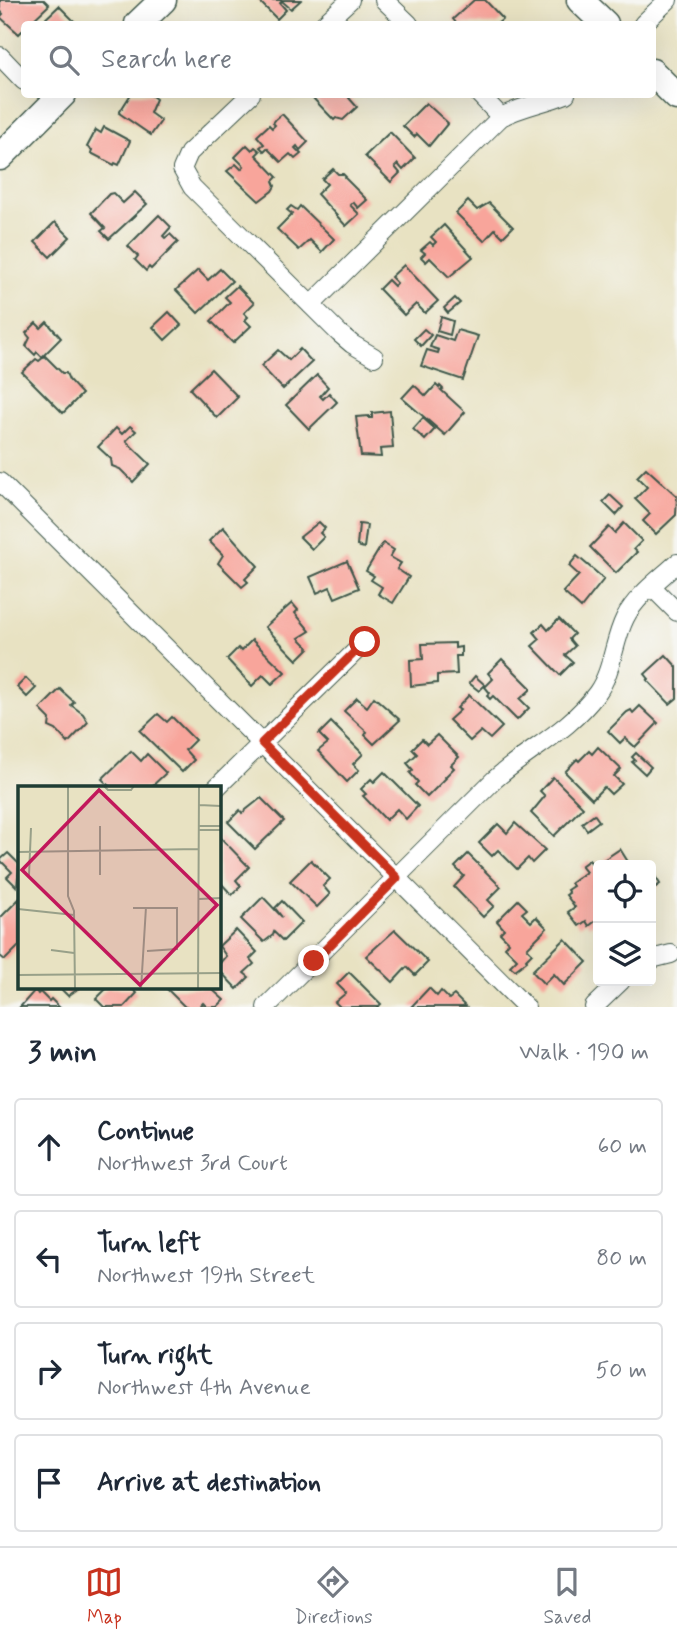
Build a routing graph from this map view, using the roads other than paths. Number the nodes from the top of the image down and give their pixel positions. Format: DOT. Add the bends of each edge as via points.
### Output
graph roads {
  1 [pos="163,0"];
  2 [pos="350,0"];
  3 [pos="384,0"];
  4 [pos="580,0"];
  5 [pos="668,0"];
  6 [pos="141,21"];
  7 [pos="327,21"];
  8 [pos="407,21"];
  9 [pos="601,21"];
  10 [pos="646,21"];
  11 [pos="0,56"];
  12 [pos="656,75"];
  13 [pos="21,78"];
  14 [pos="677,97"];
  15 [pos="247,98"];
  16 [pos="483,98"];
  17 [pos="556,98"];
  18 [pos="51,99"];
  19 [pos="501,117"];
  20 [pos="0,157"];
  21 [pos="312,305"];
  22 [pos="374,357"];
  23 [pos="0,482"];
  24 [pos="677,563"];
  25 [pos="652,587"];
  26 [pos="677,612"];
  27 [pos="365,642"];
  28 [pos="262,743"];
  29 [pos="218,786"];
  30 [pos="397,878"];
  31 [pos="671,954"];
  32 [pos="656,958"];
  33 [pos="616,986"];
  34 [pos="266,1007"];
  35 [pos="526,1007"];
  36 [pos="594,1007"];
  1 -- 6 [label="street"];
  2 -- 7 [label="street"];
  3 -- 8 [label="street"];
  4 -- 9 [label="street"];
  5 -- 10 [label="street"];
  11 -- 13 [label="street"];
  12 -- 14 [label="street"];
  15 -- 21 [label="street" via="189,153 182,169 191,187"];
  16 -- 19 [label="street"];
  17 -- 19 [label="street"];
  18 -- 20 [label="street"];
  19 -- 21 [label="street"];
  21 -- 22 [label="street" via="352,344"];
  23 -- 28 [label="street"];
  24 -- 25 [label="street"];
  25 -- 26 [label="street"];
  25 -- 30 [label="street" via="626,615 605,682 595,696 559,733 510,765"];
  27 -- 28 [label="street"];
  28 -- 29 [label="street"];
  28 -- 30 [label="street"];
  30 -- 34 [label="street"];
  30 -- 35 [label="street"];
  31 -- 32 [label="street"];
  33 -- 36 [label="street"];
}
